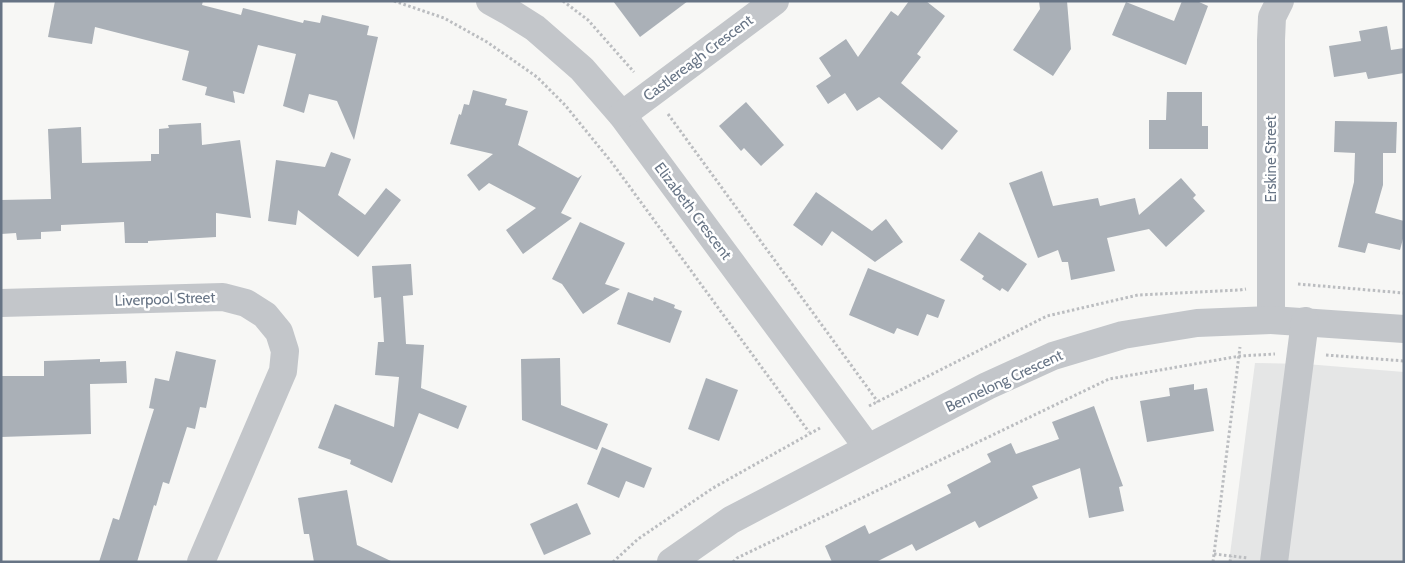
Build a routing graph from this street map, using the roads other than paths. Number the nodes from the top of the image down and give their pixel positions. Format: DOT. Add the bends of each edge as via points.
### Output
graph roads {
  1 [pos="490,1"];
  2 [pos="775,1"];
  3 [pos="1280,1"];
  4 [pos="622,115"];
  5 [pos="1,303"];
  6 [pos="1271,320"];
  7 [pos="1305,322"];
  8 [pos="1404,329"];
  9 [pos="868,448"];
  10 [pos="1266,561"];
  11 [pos="201,562"];
  12 [pos="671,562"];
  1 -- 4 [label="street, Elizabeth Crescent" via="535,28 582,69"];
  2 -- 4 [label="street, Castlereagh Crescent"];
  3 -- 6 [label="street, Erskine Street" via="1272,17 1271,40"];
  4 -- 9 [label="street, Elizabeth Crescent"];
  5 -- 11 [label="street, Liverpool Street" via="223,298 246,304 265,315 279,332 285,351 283,371"];
  6 -- 7 [label="street, Bennelong Crescent"];
  6 -- 9 [label="street, Bennelong Crescent" via="1197,323 1123,335 1053,356 987,386"];
  7 -- 8 [label="street, Bennelong Crescent"];
  7 -- 10 [label="street"];
  9 -- 12 [label="street, Bennelong Crescent" via="731,520"];
}
